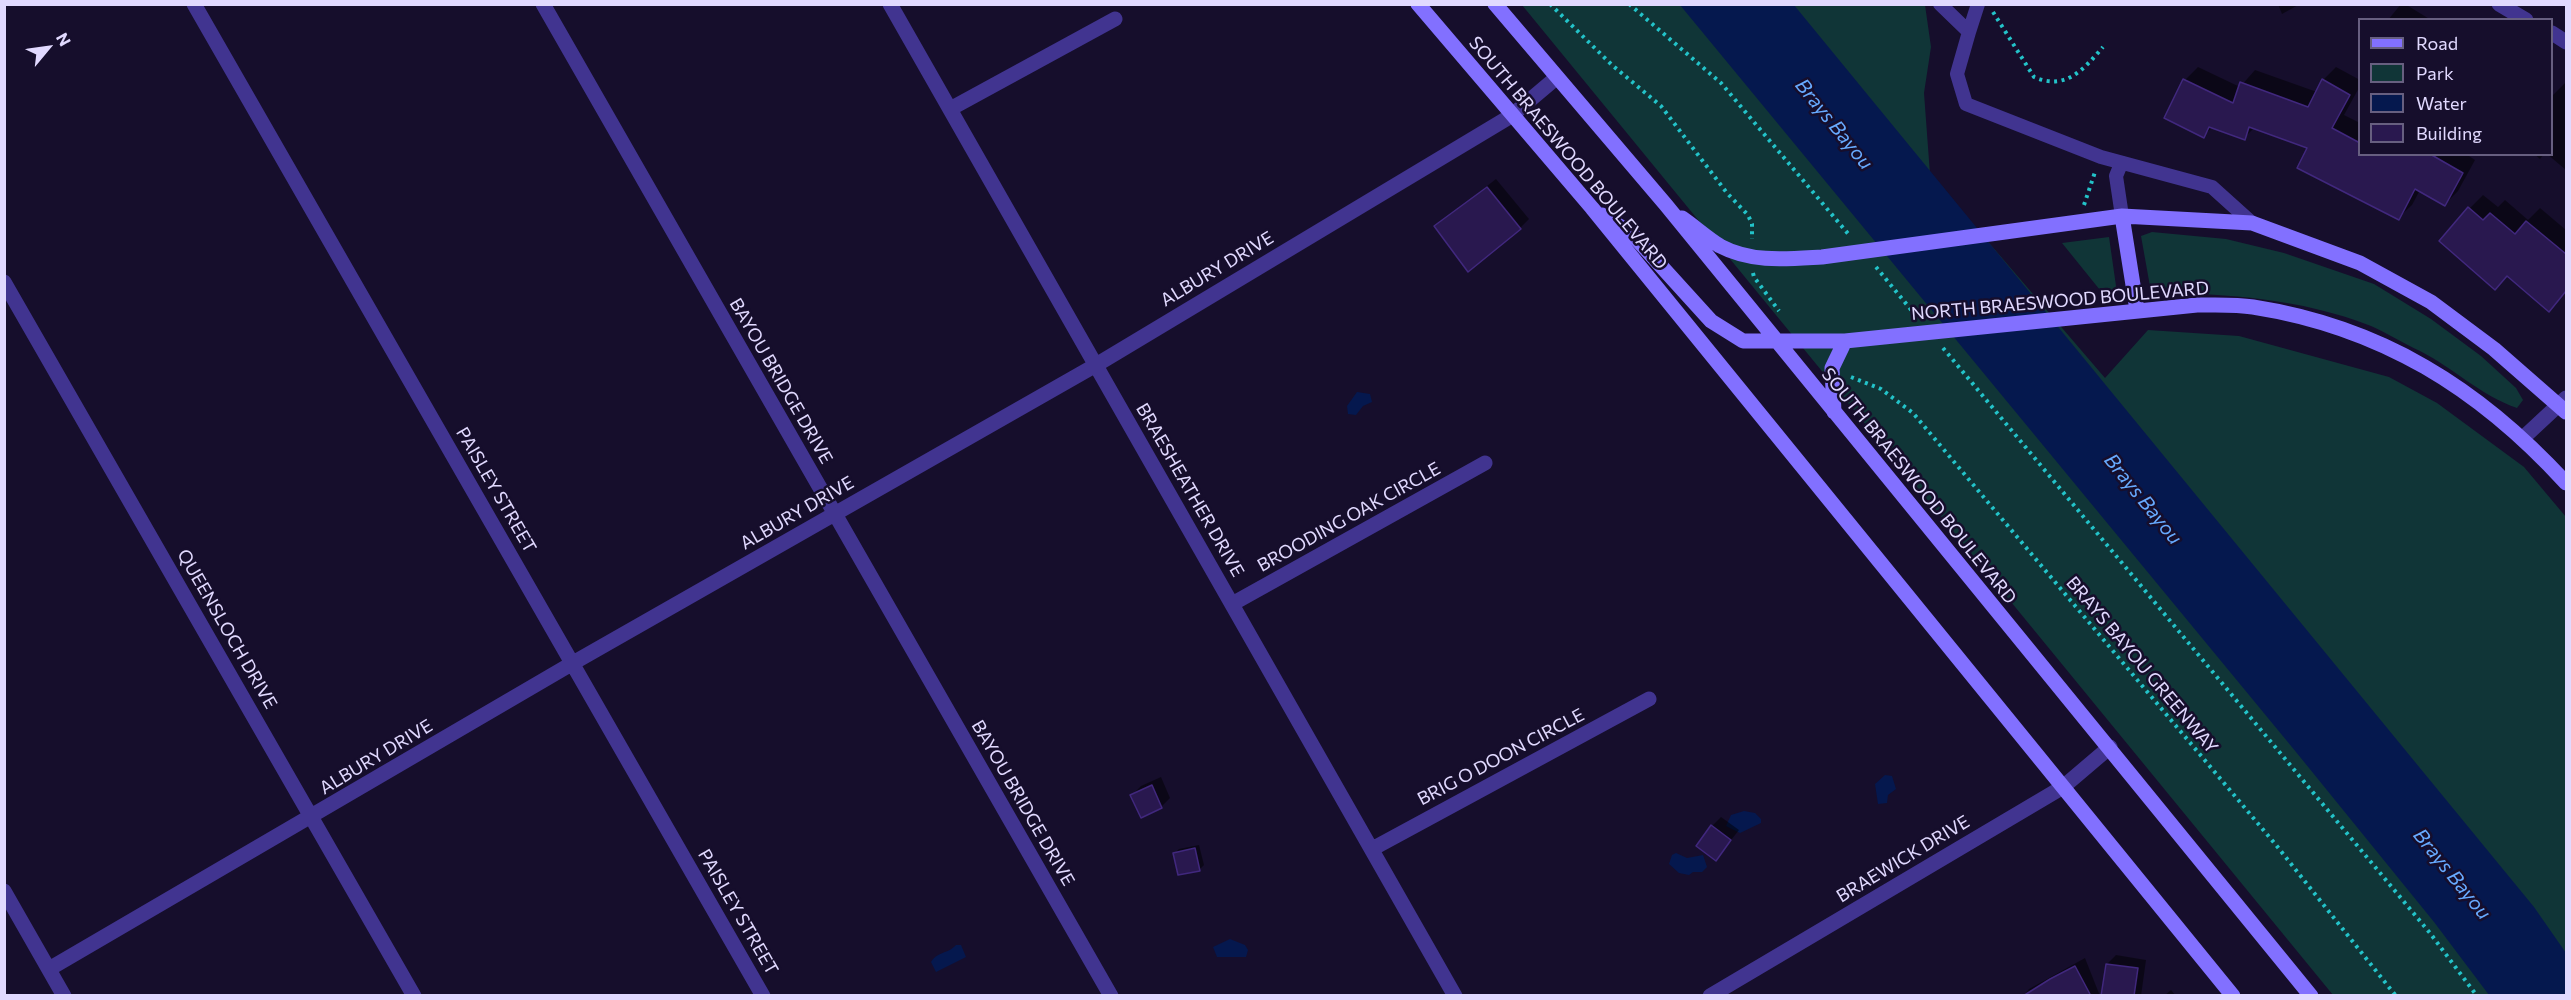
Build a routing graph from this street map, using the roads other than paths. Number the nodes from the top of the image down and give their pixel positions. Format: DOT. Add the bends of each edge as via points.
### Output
graph roads {
  1 [pos="194,4"];
  2 [pos="543,4"];
  3 [pos="891,4"];
  4 [pos="1418,4"];
  5 [pos="1495,4"];
  6 [pos="1940,4"];
  7 [pos="1978,4"];
  8 [pos="2499,4"];
  9 [pos="2523,18"];
  10 [pos="1115,19"];
  11 [pos="1969,32"];
  12 [pos="2553,34"];
  13 [pos="2566,42"];
  14 [pos="1556,78"];
  15 [pos="950,110"];
  16 [pos="1511,116"];
  17 [pos="2121,164"];
  18 [pos="1666,205"];
  19 [pos="1592,208"];
  20 [pos="2122,216"];
  21 [pos="2252,223"];
  22 [pos="4,282"];
  23 [pos="2137,310"];
  24 [pos="1845,341"];
  25 [pos="1775,342"];
  26 [pos="1096,365"];
  27 [pos="2564,405"];
  28 [pos="1833,412"];
  29 [pos="2523,438"];
  30 [pos="1485,463"];
  31 [pos="2566,483"];
  32 [pos="834,514"];
  33 [pos="1232,604"];
  34 [pos="573,663"];
  35 [pos="1648,699"];
  36 [pos="2110,747"];
  37 [pos="2063,787"];
  38 [pos="313,818"];
  39 [pos="1372,849"];
  40 [pos="4,891"];
  41 [pos="49,969"];
  42 [pos="64,996"];
  43 [pos="414,996"];
  44 [pos="763,996"];
  45 [pos="1111,996"];
  46 [pos="1455,996"];
  47 [pos="1710,996"];
  48 [pos="2233,996"];
  49 [pos="2311,996"];
  1 -- 34 [label="street, PAISLEY STREET"];
  2 -- 32 [label="street, BAYOU BRIDGE DRIVE"];
  3 -- 15 [label="street, BRAESHEATHER DRIVE"];
  4 -- 16 [label="main road, SOUTH BRAESWOOD BOULEVARD"];
  5 -- 14 [label="main road, SOUTH BRAESWOOD BOULEVARD"];
  6 -- 11 [label="lane"];
  7 -- 11 [label="lane"];
  8 -- 9 [label="street"];
  10 -- 15 [label="street"];
  11 -- 17 [label="lane" via="1957,74 1966,104"];
  12 -- 13 [label="street"];
  14 -- 16 [label="street, ALBURY DRIVE"];
  14 -- 18 [label="main road, SOUTH BRAESWOOD BOULEVARD"];
  15 -- 26 [label="street, BRAESHEATHER DRIVE"];
  16 -- 19 [label="main road, SOUTH BRAESWOOD BOULEVARD"];
  16 -- 26 [label="street, ALBURY DRIVE"];
  17 -- 20 [label="lane" via="2116,176"];
  17 -- 21 [label="lane" via="2212,188"];
  18 -- 20 [label="main road" via="1721,246 1753,258 1775,260"];
  18 -- 25 [label="main road, SOUTH BRAESWOOD BOULEVARD"];
  19 -- 25 [label="main road, NORTH BRAESWOOD BOULEVARD" via="1632,234 1725,332 1743,341"];
  19 -- 37 [label="main road, SOUTH BRAESWOOD BOULEVARD"];
  20 -- 21 [label="main road"];
  20 -- 23 [label="main road"];
  21 -- 27 [label="main road" via="2360,263 2431,302"];
  22 -- 38 [label="street, QUEENSLOCH DRIVE"];
  23 -- 24 [label="main road, NORTH BRAESWOOD BOULEVARD"];
  23 -- 29 [label="main road, NORTH BRAESWOOD BOULEVARD" via="2198,305 2251,307 2365,337 2406,356 2487,406"];
  24 -- 25 [label="main road, NORTH BRAESWOOD BOULEVARD"];
  24 -- 28 [label="main road" via="1832,368"];
  25 -- 28 [label="main road, SOUTH BRAESWOOD BOULEVARD"];
  26 -- 32 [label="street, ALBURY DRIVE"];
  26 -- 33 [label="street, BRAESHEATHER DRIVE"];
  27 -- 29 [label="street"];
  28 -- 36 [label="main road, SOUTH BRAESWOOD BOULEVARD"];
  29 -- 31 [label="main road, NORTH BRAESWOOD BOULEVARD"];
  30 -- 33 [label="street, BROODING OAK CIRCLE"];
  32 -- 34 [label="street, ALBURY DRIVE"];
  32 -- 45 [label="street, BAYOU BRIDGE DRIVE"];
  33 -- 39 [label="street, BRAESHEATHER DRIVE"];
  34 -- 38 [label="street, ALBURY DRIVE"];
  34 -- 44 [label="street, PAISLEY STREET"];
  35 -- 39 [label="street, BRIG O DOON CIRCLE"];
  36 -- 37 [label="street, BRAEWICK DRIVE"];
  36 -- 49 [label="main road, SOUTH BRAESWOOD BOULEVARD"];
  37 -- 47 [label="street, BRAEWICK DRIVE"];
  37 -- 48 [label="main road, SOUTH BRAESWOOD BOULEVARD"];
  38 -- 41 [label="street, ALBURY DRIVE"];
  38 -- 43 [label="street, QUEENSLOCH DRIVE"];
  39 -- 46 [label="street, BRAESHEATHER DRIVE"];
  40 -- 41 [label="street"];
  41 -- 42 [label="street"];
}
